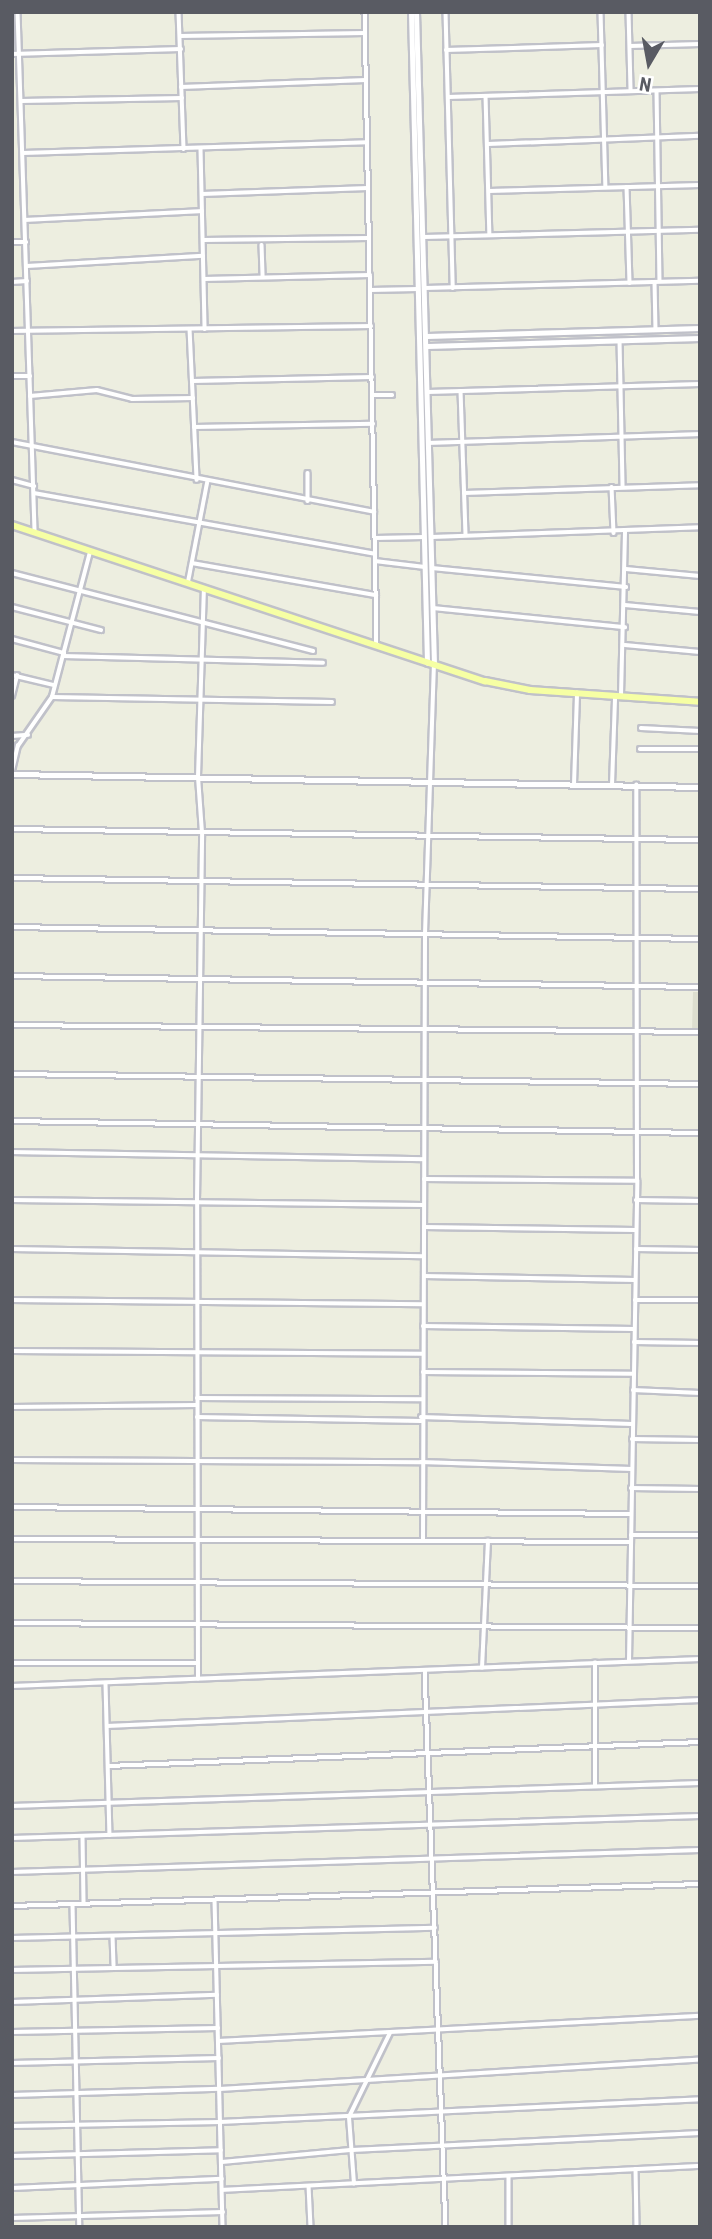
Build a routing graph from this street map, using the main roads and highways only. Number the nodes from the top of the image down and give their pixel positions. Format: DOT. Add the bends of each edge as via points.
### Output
graph roads {
  1 [pos="12,525"];
  2 [pos="700,702"];
  1 -- 2 [label="main road" via="431,668 508,686"];
}
